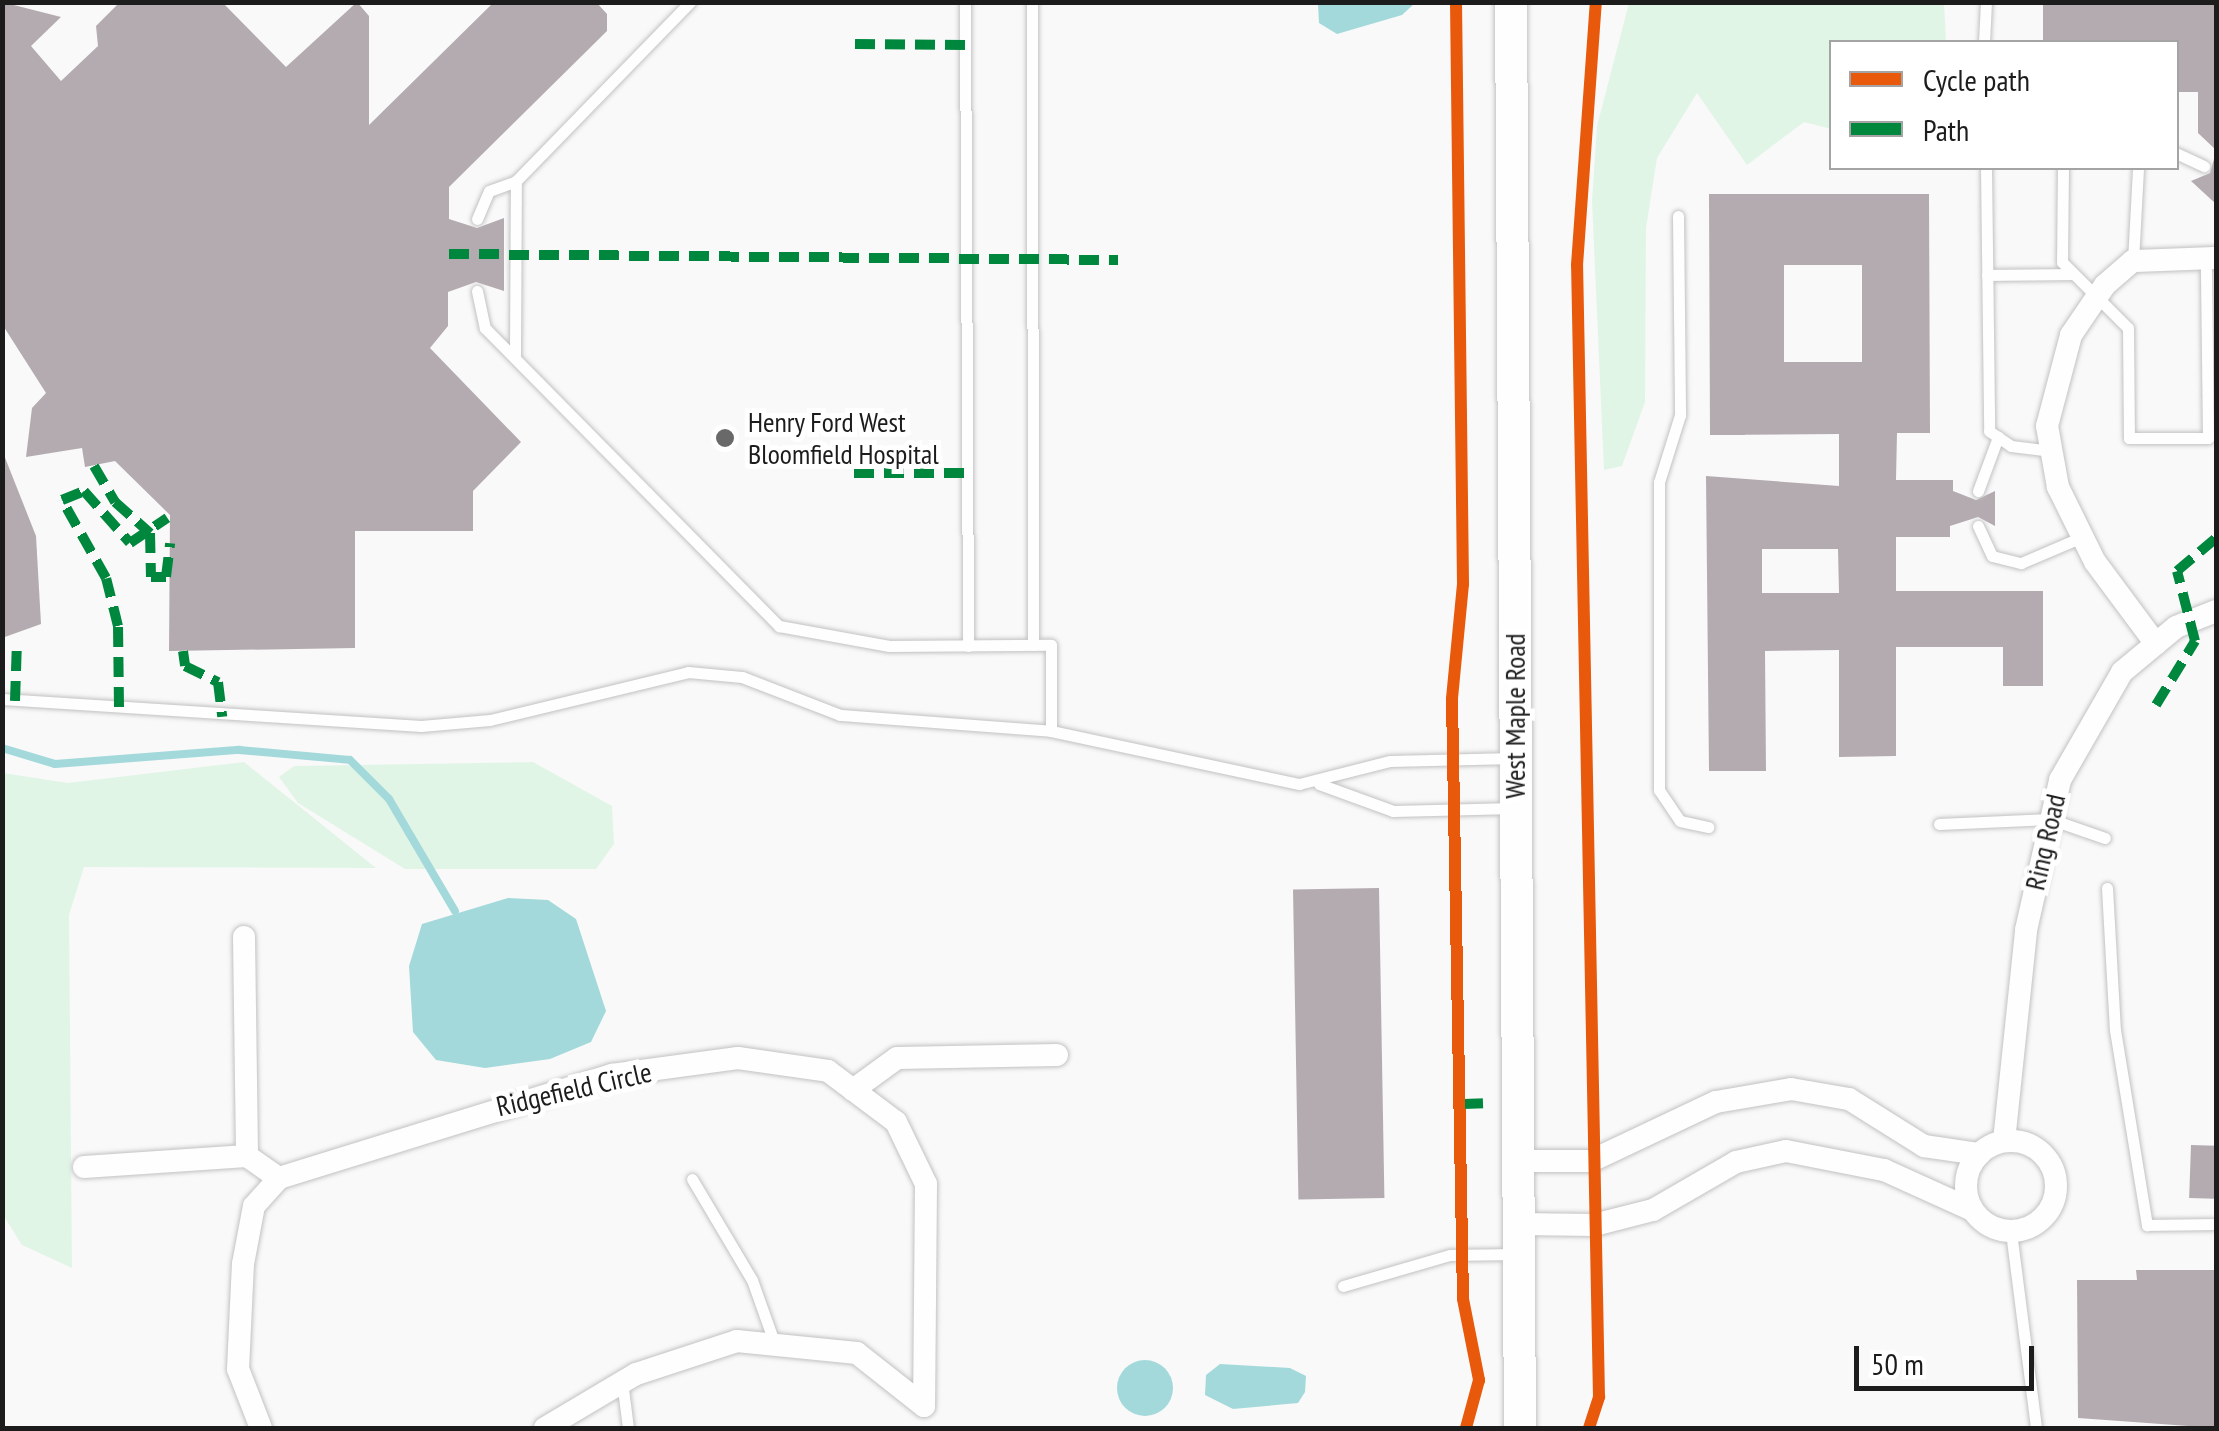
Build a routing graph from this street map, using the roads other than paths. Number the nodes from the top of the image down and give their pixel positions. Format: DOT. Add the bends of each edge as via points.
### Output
graph roads {
  1 [pos="690,2"];
  2 [pos="966,2"];
  3 [pos="1032,2"];
  4 [pos="1511,2"];
  5 [pos="1986,2"];
  6 [pos="1984,40"];
  7 [pos="2179,154"];
  8 [pos="2204,166"];
  9 [pos="1986,170"];
  10 [pos="2063,170"];
  11 [pos="2138,170"];
  12 [pos="516,180"];
  13 [pos="1678,216"];
  14 [pos="477,219"];
  15 [pos="2211,260"];
  16 [pos="2133,261"];
  17 [pos="2072,274"];
  18 [pos="1988,275"];
  19 [pos="477,292"];
  20 [pos="2095,300"];
  21 [pos="515,356"];
  22 [pos="1998,437"];
  23 [pos="2052,452"];
  24 [pos="1978,491"];
  25 [pos="1978,526"];
  26 [pos="2082,537"];
  27 [pos="2216,610"];
  28 [pos="2156,644"];
  29 [pos="1033,645"];
  30 [pos="968,646"];
  31 [pos="2,699"];
  32 [pos="1051,731"];
  33 [pos="1515,758"];
  34 [pos="1320,784"];
  35 [pos="1516,808"];
  36 [pos="2050,819"];
  37 [pos="1940,824"];
  38 [pos="1708,827"];
  39 [pos="2105,838"];
  40 [pos="2107,888"];
  41 [pos="244,937"];
  42 [pos="1057,1055"];
  43 [pos="853,1090"];
  44 [pos="2004,1141"];
  45 [pos="1979,1154"];
  46 [pos="247,1156"];
  47 [pos="1519,1161"];
  48 [pos="84,1167"];
  49 [pos="279,1178"];
  50 [pos="692,1179"];
  51 [pos="1972,1210"];
  52 [pos="2212,1224"];
  53 [pos="2012,1232"];
  54 [pos="1519,1239"];
  55 [pos="1343,1286"];
  56 [pos="773,1339"];
  57 [pos="622,1381"];
  58 [pos="927,1417"];
  59 [pos="261,1428"];
  60 [pos="544,1428"];
  61 [pos="628,1428"];
  62 [pos="1520,1428"];
  63 [pos="2036,1428"];
  1 -- 12 [label="lane"];
  2 -- 30 [label="lane"];
  3 -- 29 [label="lane"];
  4 -- 33 [label="main road, West Maple Road"];
  5 -- 6 [label="lane"];
  7 -- 8 [label="lane"];
  9 -- 18 [label="lane"];
  10 -- 17 [label="lane" via="2062,262"];
  11 -- 16 [label="lane"];
  12 -- 14 [label="lane" via="489,191"];
  12 -- 21 [label="lane"];
  13 -- 38 [label="lane" via="1680,415 1659,482 1659,790 1680,821"];
  15 -- 16 [label="street"];
  15 -- 20 [label="lane" via="2208,438 2129,438 2128,328"];
  16 -- 20 [label="street"];
  17 -- 18 [label="lane"];
  17 -- 20 [label="lane"];
  18 -- 22 [label="lane" via="1989,431"];
  19 -- 21 [label="lane" via="485,328"];
  20 -- 23 [label="street" via="2071,335 2047,426"];
  21 -- 30 [label="lane" via="779,626 889,646"];
  22 -- 23 [label="lane"];
  22 -- 24 [label="lane"];
  23 -- 26 [label="street"];
  25 -- 26 [label="lane" via="1992,556 2021,563"];
  26 -- 28 [label="street"];
  27 -- 28 [label="street, Ring Road"];
  28 -- 36 [label="street, Ring Road" via="2083,726"];
  29 -- 30 [label="lane"];
  29 -- 32 [label="lane" via="1052,645"];
  31 -- 32 [label="lane" via="421,726 490,720 688,672 742,676 840,715"];
  32 -- 34 [label="lane"];
  33 -- 34 [label="lane" via="1390,762"];
  33 -- 35 [label="main road, West Maple Road"];
  34 -- 35 [label="lane" via="1393,810"];
  35 -- 47 [label="main road, West Maple Road"];
  36 -- 37 [label="lane"];
  36 -- 39 [label="lane"];
  36 -- 44 [label="street, Ring Road" via="2026,930"];
  40 -- 52 [label="lane" via="2115,1030 2147,1225"];
  41 -- 46 [label="street"];
  42 -- 43 [label="street" via="897,1058"];
  43 -- 49 [label="street, Ridgefield Circle" via="828,1070 738,1058 612,1074"];
  43 -- 58 [label="street, Ridgefield Circle" via="896,1122 926,1184"];
  44 -- 45 [label="street"];
  44 -- 53 [label="street" via="2046,1156 2057,1188 2039,1222"];
  45 -- 47 [label="street" via="1924,1146 1849,1098 1791,1089 1716,1102 1592,1161"];
  45 -- 51 [label="street" via="1966,1177"];
  46 -- 48 [label="street"];
  46 -- 49 [label="street"];
  47 -- 54 [label="main road, West Maple Road"];
  49 -- 59 [label="street" via="254,1206 243,1264 238,1368"];
  50 -- 56 [label="lane" via="752,1280"];
  51 -- 53 [label="street"];
  51 -- 54 [label="street" via="1884,1170 1786,1151 1736,1162 1653,1210"];
  53 -- 63 [label="lane"];
  54 -- 55 [label="lane"];
  54 -- 62 [label="main road, West Maple Road"];
  56 -- 57 [label="street, Ridgefield Circle" via="684,1355"];
  56 -- 58 [label="street, Ridgefield Circle" via="856,1353"];
  57 -- 60 [label="street, Ridgefield Circle"];
  57 -- 61 [label="lane"];
}
